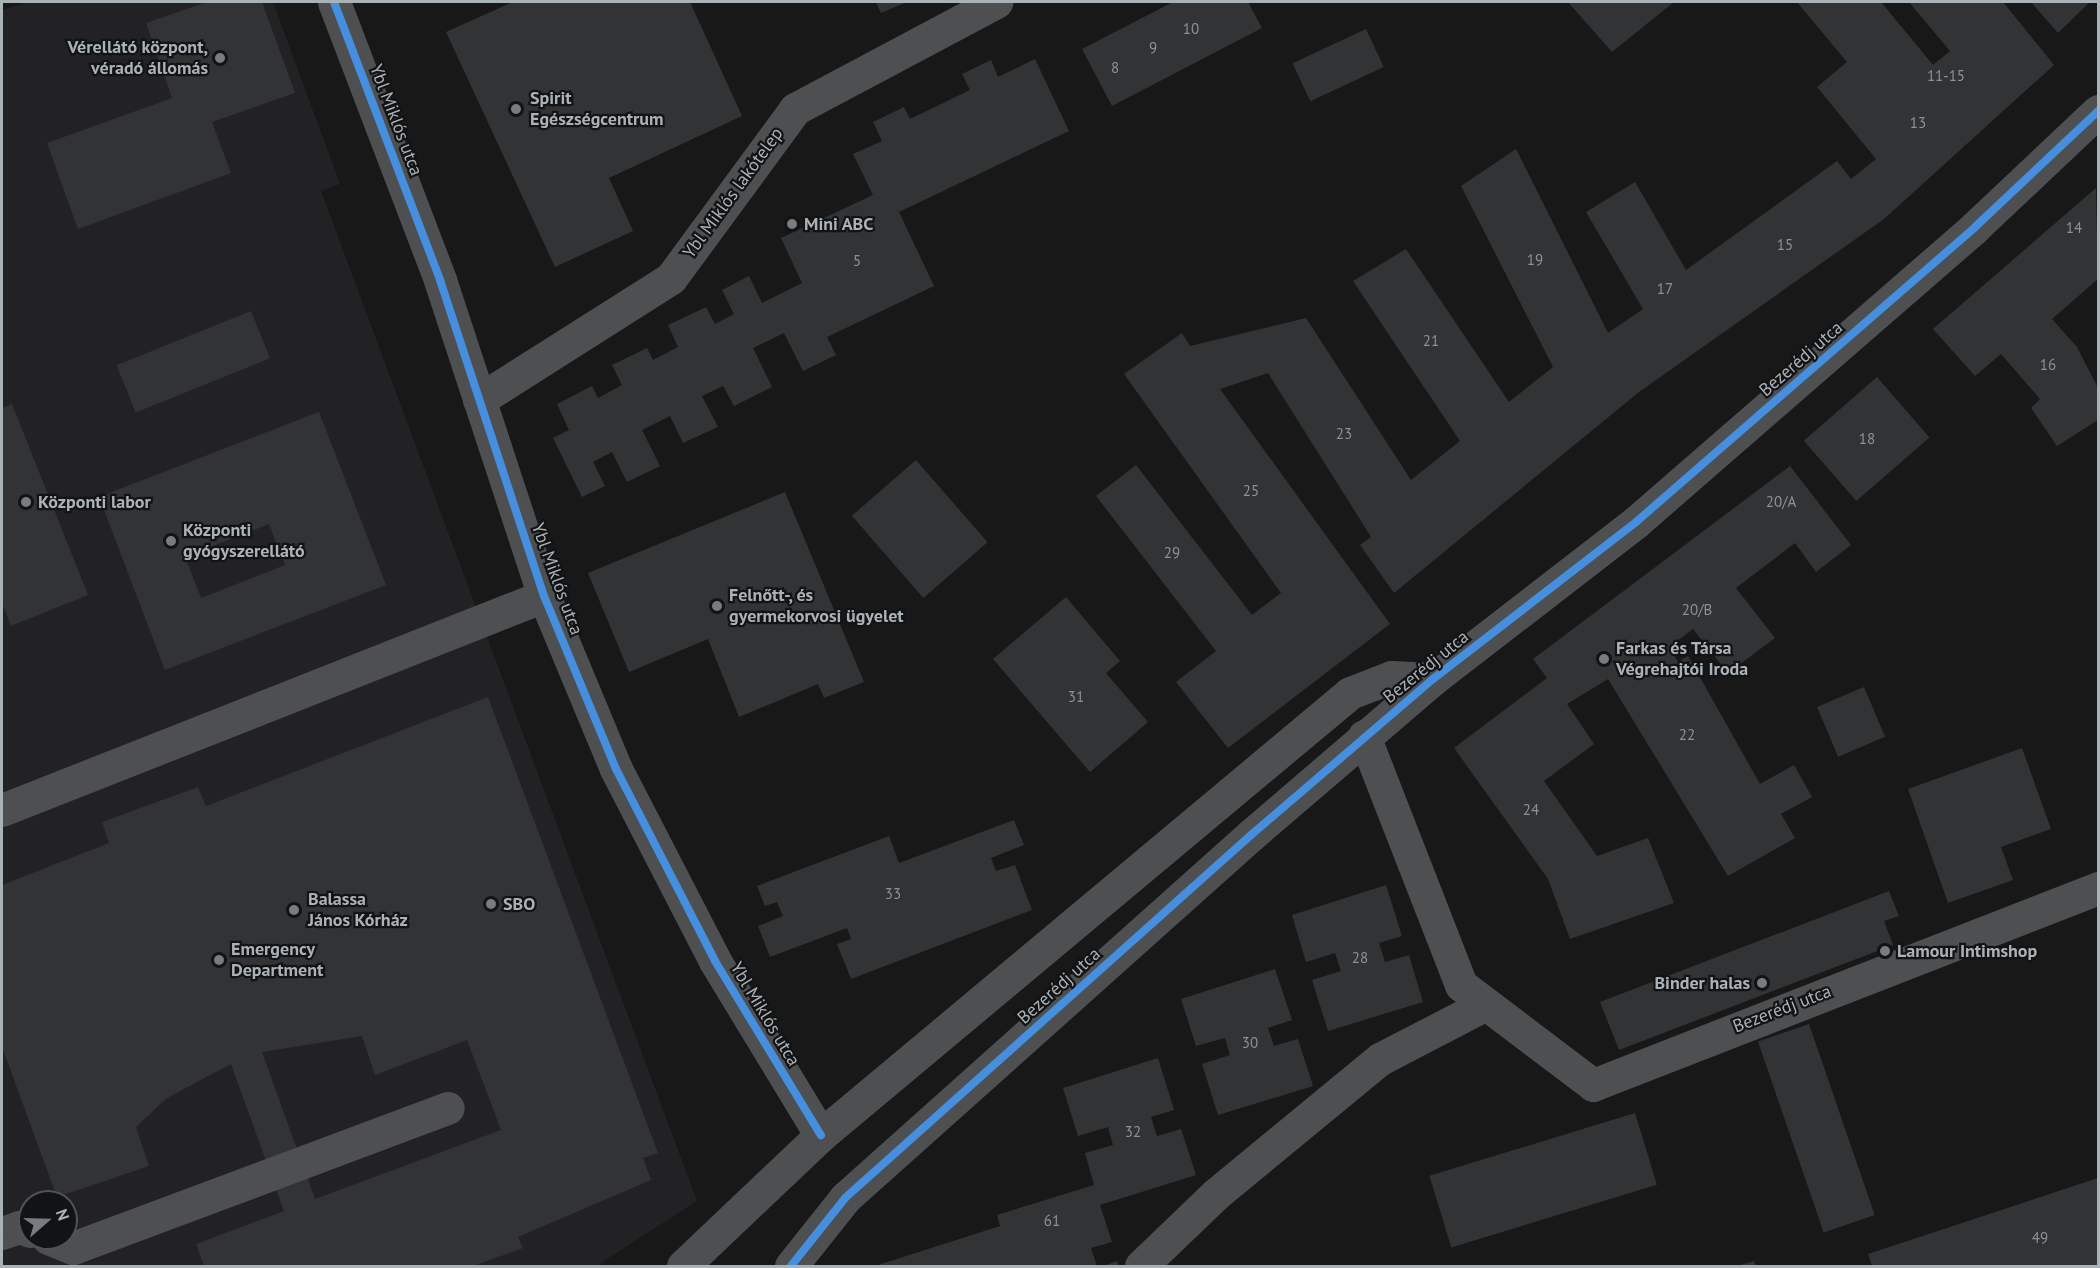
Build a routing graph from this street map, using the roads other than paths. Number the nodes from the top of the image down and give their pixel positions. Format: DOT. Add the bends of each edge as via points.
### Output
graph roads {
  1 [pos="334,2"];
  2 [pos="996,2"];
  3 [pos="2098,111"];
  4 [pos="479,400"];
  5 [pos="544,596"];
  6 [pos="1433,679"];
  7 [pos="1364,736"];
  8 [pos="2,810"];
  9 [pos="2098,888"];
  10 [pos="1484,1005"];
  11 [pos="448,1107"];
  12 [pos="821,1135"];
  13 [pos="18,1227"];
  14 [pos="2,1233"];
  15 [pos="78,1246"];
  16 [pos="683,1266"];
  17 [pos="791,1266"];
  18 [pos="1141,1266"];
  1 -- 4 [label="street, Ybl Miklós utca" via="440,280"];
  2 -- 4 [label="street, Ybl Miklós lakótelep" via="795,109 671,278"];
  3 -- 6 [label="street, Bezerédj utca" via="1975,227 1636,522"];
  4 -- 5 [label="street, Ybl Miklós utca"];
  5 -- 8 [label="street"];
  5 -- 12 [label="street, Ybl Miklós utca" via="616,769 704,940"];
  6 -- 7 [label="street, Bezerédj utca"];
  6 -- 12 [label="street, Bezerédj utca" via="1391,677 1350,693"];
  7 -- 10 [label="street, Bezerédj utca" via="1461,986"];
  7 -- 17 [label="street, Bezerédj utca" via="845,1198"];
  9 -- 10 [label="street, Bezerédj utca" via="1593,1085"];
  10 -- 18 [label="street" via="1380,1059 1216,1194"];
  11 -- 15 [label="street"];
  12 -- 16 [label="street, Bezerédj utca"];
  13 -- 14 [label="street"];
}
